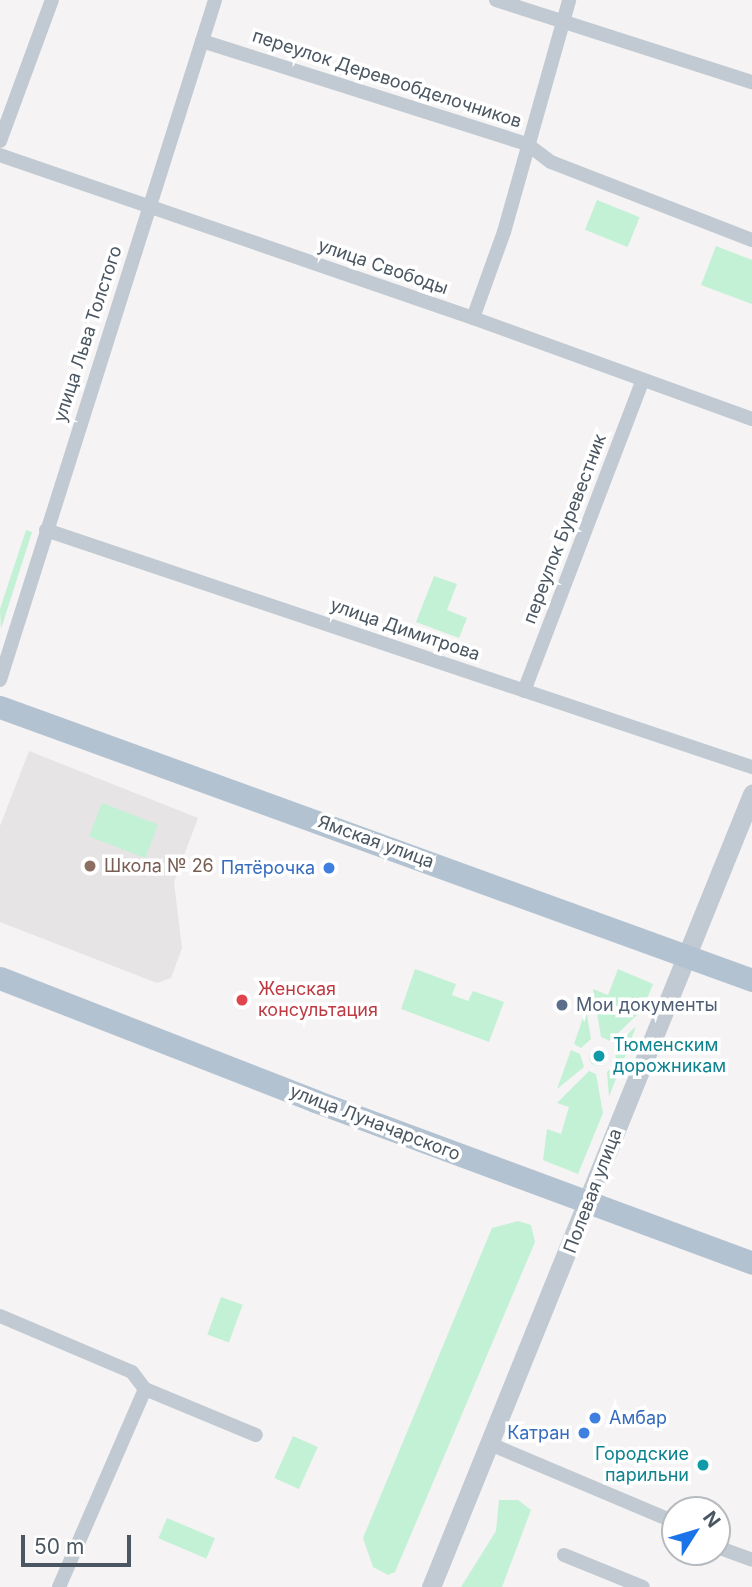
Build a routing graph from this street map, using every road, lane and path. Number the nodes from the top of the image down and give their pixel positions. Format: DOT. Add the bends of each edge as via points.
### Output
graph roads {
  1 [pos="52,0"];
  2 [pos="215,0"];
  3 [pos="496,0"];
  4 [pos="569,0"];
  5 [pos="562,21"];
  6 [pos="202,41"];
  7 [pos="752,82"];
  8 [pos="0,141"];
  9 [pos="527,144"];
  10 [pos="0,155"];
  11 [pos="149,207"];
  12 [pos="752,240"];
  13 [pos="473,318"];
  14 [pos="643,380"];
  15 [pos="752,419"];
  16 [pos="46,530"];
  17 [pos="0,680"];
  18 [pos="524,691"];
  19 [pos="0,707"];
  20 [pos="752,767"];
  21 [pos="752,794"];
  22 [pos="687,955"];
  23 [pos="0,978"];
  24 [pos="752,980"];
  25 [pos="588,1202"];
  26 [pos="752,1263"];
  27 [pos="0,1316"];
  28 [pos="145,1388"];
  29 [pos="256,1435"];
  30 [pos="490,1444"];
  31 [pos="661,1516"];
  32 [pos="731,1552"];
  33 [pos="564,1555"];
  34 [pos="752,1560"];
  35 [pos="59,1587"];
  36 [pos="431,1587"];
  37 [pos="643,1587"];
  1 -- 8 [label="street"];
  2 -- 6 [label="street, улица Льва Толстого"];
  3 -- 5 [label="street"];
  4 -- 5 [label="street"];
  5 -- 7 [label="street"];
  5 -- 9 [label="street"];
  6 -- 9 [label="street, переулок Деревообделочников"];
  6 -- 11 [label="street, улица Льва Толстого"];
  9 -- 12 [label="street, переулок Деревообделочников" via="551,162"];
  9 -- 13 [label="street" via="504,232"];
  10 -- 11 [label="street, улица Свободы"];
  11 -- 13 [label="street, улица Свободы"];
  11 -- 16 [label="street, улица Льва Толстого"];
  13 -- 14 [label="street, улица Свободы"];
  14 -- 15 [label="street, улица Свободы"];
  14 -- 18 [label="street, переулок Буревестник"];
  16 -- 17 [label="street, улица Льва Толстого"];
  16 -- 18 [label="street, улица Димитрова"];
  18 -- 20 [label="street, улица Димитрова"];
  19 -- 22 [label="main road, Ямская улица"];
  21 -- 22 [label="street, Полевая улица"];
  22 -- 24 [label="main road, Ямская улица"];
  22 -- 25 [label="street, Полевая улица"];
  23 -- 25 [label="main road, улица Луначарского"];
  25 -- 26 [label="main road, улица Луначарского"];
  25 -- 30 [label="street, Полевая улица"];
  27 -- 28 [label="street" via="132,1372"];
  28 -- 29 [label="street"];
  28 -- 35 [label="street"];
  30 -- 31 [label="street"];
  30 -- 36 [label="street, Полевая улица"];
  32 -- 34 [label="street"];
  33 -- 37 [label="street"];
}
